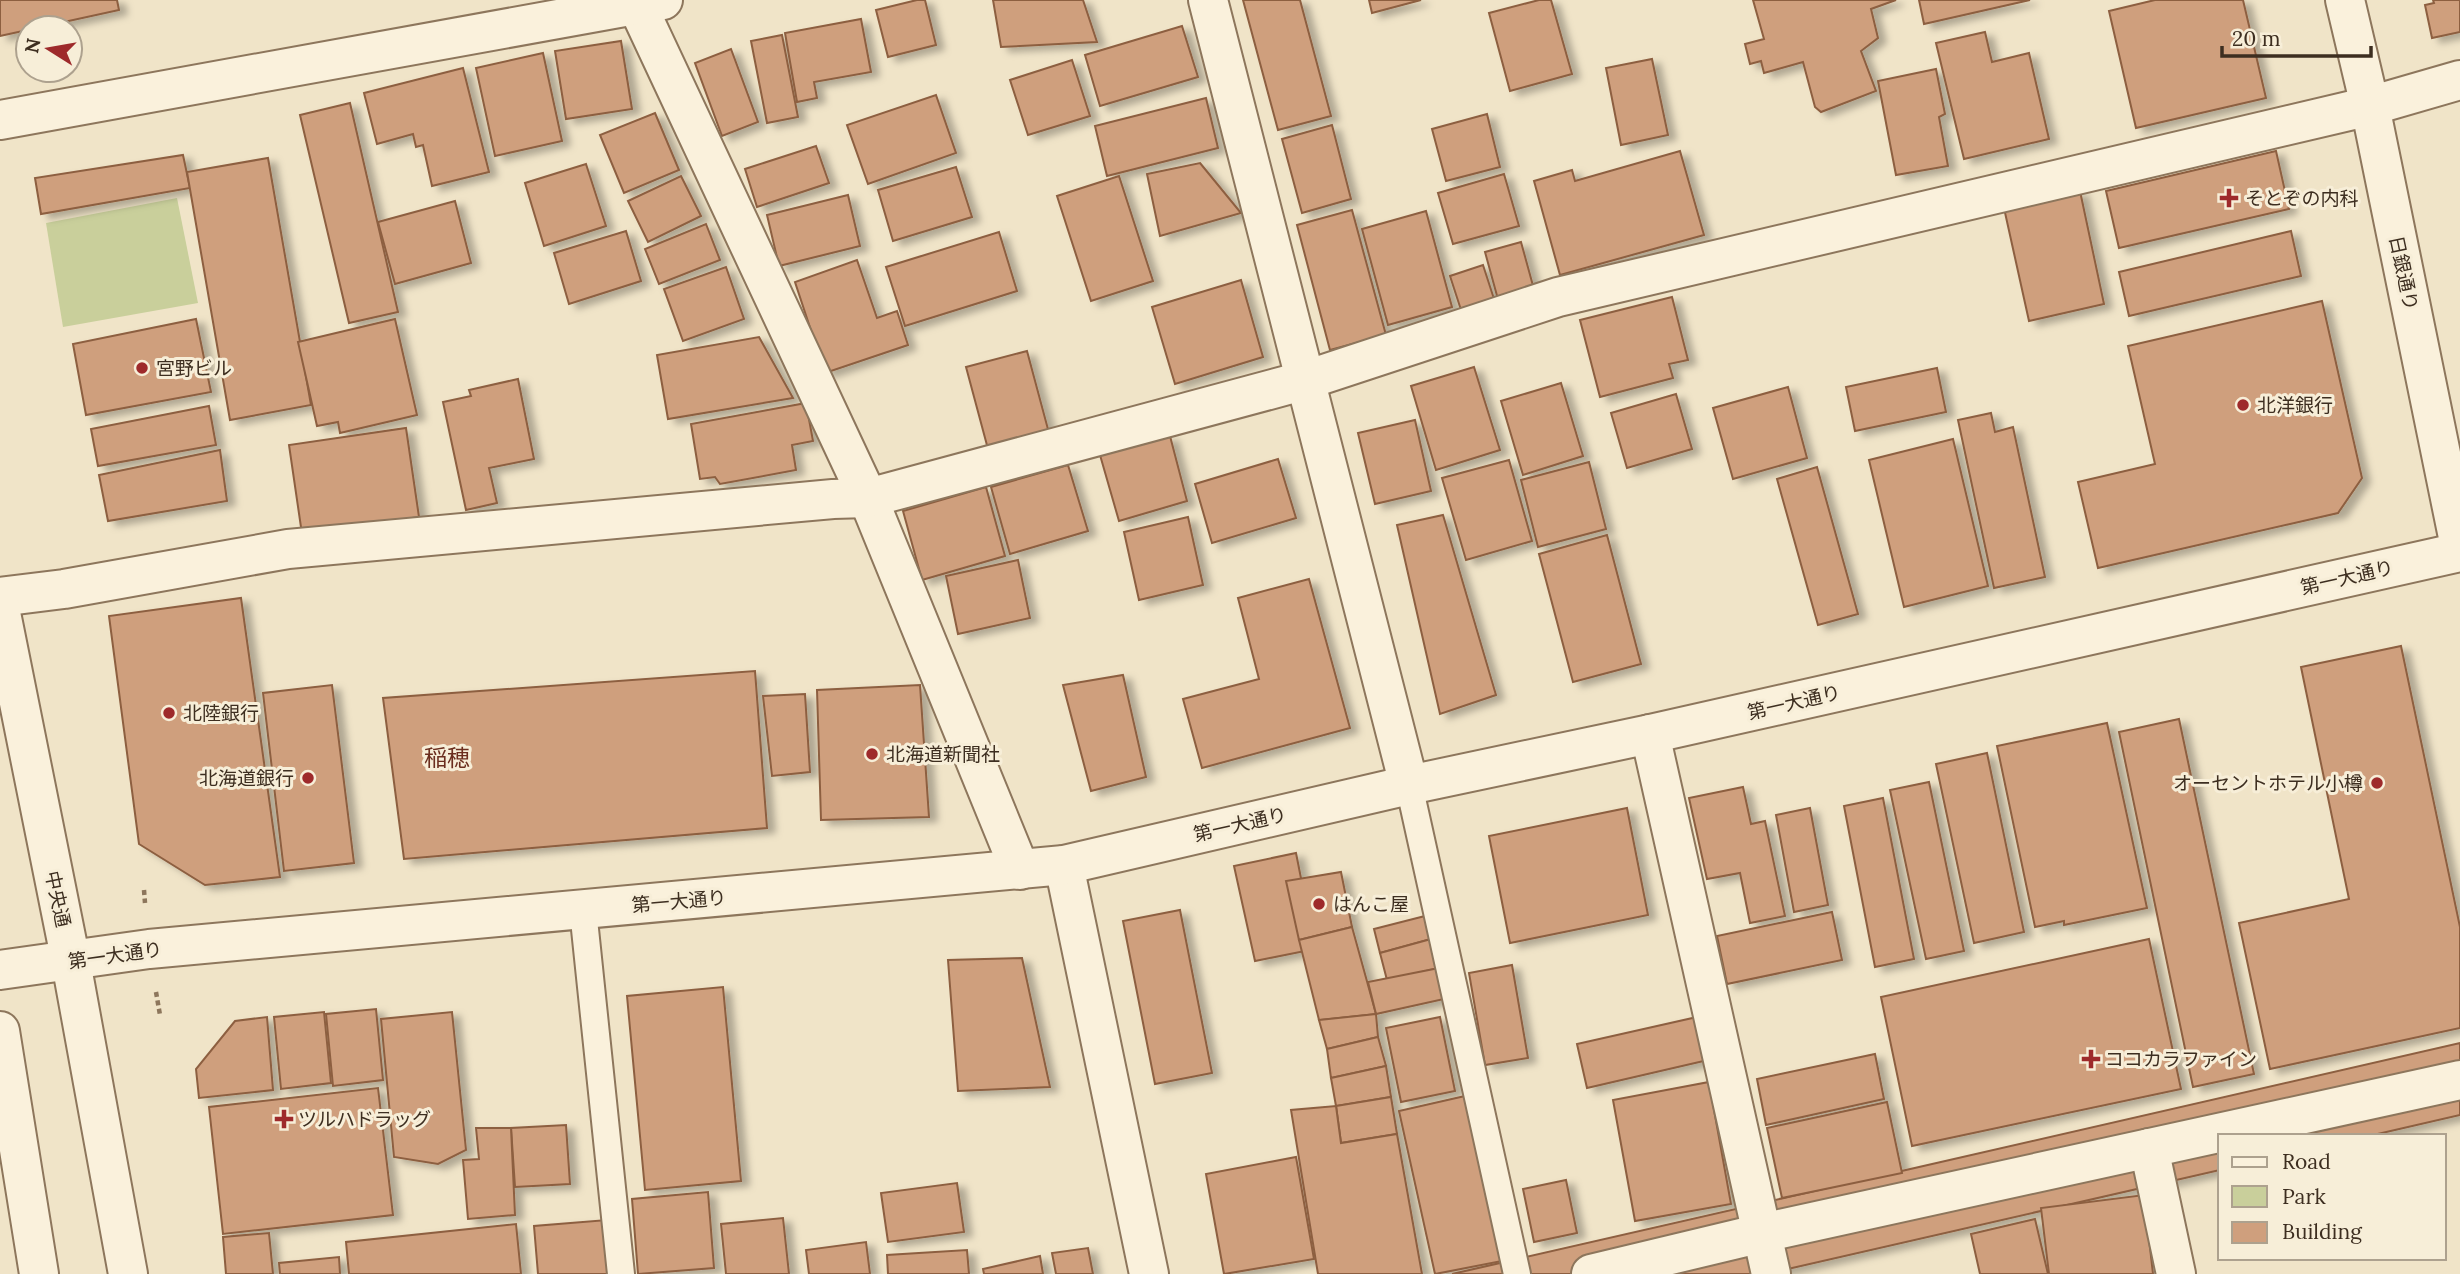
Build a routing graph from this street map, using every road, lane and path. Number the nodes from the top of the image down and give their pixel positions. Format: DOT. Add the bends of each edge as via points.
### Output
graph roads {
  1 [pos="1208,0"];
  2 [pos="2345,0"];
  3 [pos="650,2"];
  4 [pos="2460,80"];
  5 [pos="2370,106"];
  6 [pos="0,120"];
  7 [pos="1306,380"];
  8 [pos="868,498"];
  9 [pos="2460,547"];
  10 [pos="2460,552"];
  11 [pos="0,597"];
  12 [pos="0,607"];
  13 [pos="1650,734"];
  14 [pos="1409,785"];
  15 [pos="1064,865"];
  16 [pos="1020,870"];
  17 [pos="583,910"];
  18 [pos="71,962"];
  19 [pos="0,970"];
  20 [pos="0,1031"];
  21 [pos="2460,1080"];
  22 [pos="2149,1148"];
  23 [pos="1762,1233"];
  24 [pos="39,1274"];
  25 [pos="128,1274"];
  26 [pos="621,1274"];
  27 [pos="1149,1274"];
  28 [pos="1517,1274"];
  29 [pos="1591,1274"];
  30 [pos="1771,1274"];
  31 [pos="2176,1274"];
  1 -- 7 [label="street"];
  2 -- 5 [label="street, 日銀通り"];
  3 -- 6 [label="street"];
  3 -- 8 [label="street"];
  4 -- 5 [label="street"];
  5 -- 7 [label="street" via="1558,297"];
  5 -- 9 [label="street, 日銀通り"];
  7 -- 8 [label="street"];
  7 -- 14 [label="street"];
  8 -- 11 [label="street" via="288,549"];
  8 -- 16 [label="street"];
  10 -- 13 [label="street, 第一大通り"];
  12 -- 18 [label="street, 中央通"];
  13 -- 14 [label="street, 第一大通り"];
  13 -- 23 [label="street"];
  14 -- 15 [label="street, 第一大通り"];
  14 -- 28 [label="lane"];
  15 -- 16 [label="street, 第一大通り"];
  15 -- 27 [label="street"];
  16 -- 17 [label="street, 第一大通り"];
  17 -- 18 [label="street, 第一大通り" via="163,948"];
  17 -- 26 [label="lane"];
  18 -- 19 [label="street, 第一大通り"];
  18 -- 25 [label="street, 中央通"];
  20 -- 24 [label="street"];
  21 -- 22 [label="street"];
  22 -- 23 [label="street"];
  22 -- 31 [label="street"];
  23 -- 29 [label="street"];
  23 -- 30 [label="street"];
}
